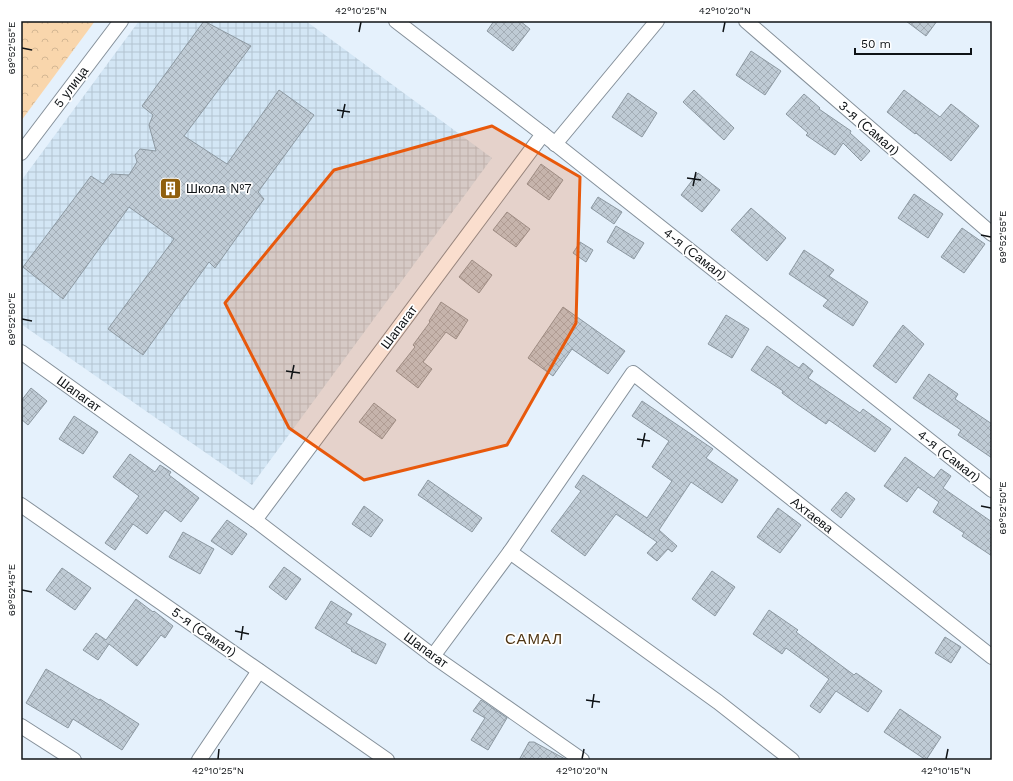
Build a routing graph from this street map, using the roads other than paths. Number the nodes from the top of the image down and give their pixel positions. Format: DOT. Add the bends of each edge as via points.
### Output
graph roads {
  1 [pos="121,21"];
  2 [pos="396,21"];
  3 [pos="657,21"];
  4 [pos="746,21"];
  5 [pos="543,134"];
  6 [pos="555,144"];
  7 [pos="21,153"];
  8 [pos="992,234"];
  9 [pos="21,352"];
  10 [pos="992,490"];
  11 [pos="21,505"];
  12 [pos="254,520"];
  13 [pos="510,552"];
  14 [pos="433,656"];
  15 [pos="992,657"];
  16 [pos="259,671"];
  17 [pos="21,726"];
  18 [pos="74,760"];
  19 [pos="199,760"];
  20 [pos="387,760"];
  21 [pos="582,760"];
  22 [pos="792,760"];
  1 -- 7 [label="street, 5 улица"];
  2 -- 5 [label="street, 4-я (Самал)"];
  3 -- 6 [label="street"];
  4 -- 8 [label="street, 3-я (Самал)"];
  5 -- 6 [label="street, 4-я (Самал)"];
  5 -- 12 [label="street, Шапагат"];
  6 -- 10 [label="street, 4-я (Самал)"];
  9 -- 12 [label="street, Шапагат"];
  11 -- 16 [label="street, 5-я (Самал)"];
  12 -- 14 [label="street, Шапагат"];
  13 -- 14 [label="street"];
  13 -- 15 [label="street, Ахтаева" via="633,373"];
  13 -- 22 [label="street" via="718,702"];
  14 -- 21 [label="street, Шапагат"];
  16 -- 19 [label="street"];
  16 -- 20 [label="street, 5-я (Самал)"];
  17 -- 18 [label="street"];
}
